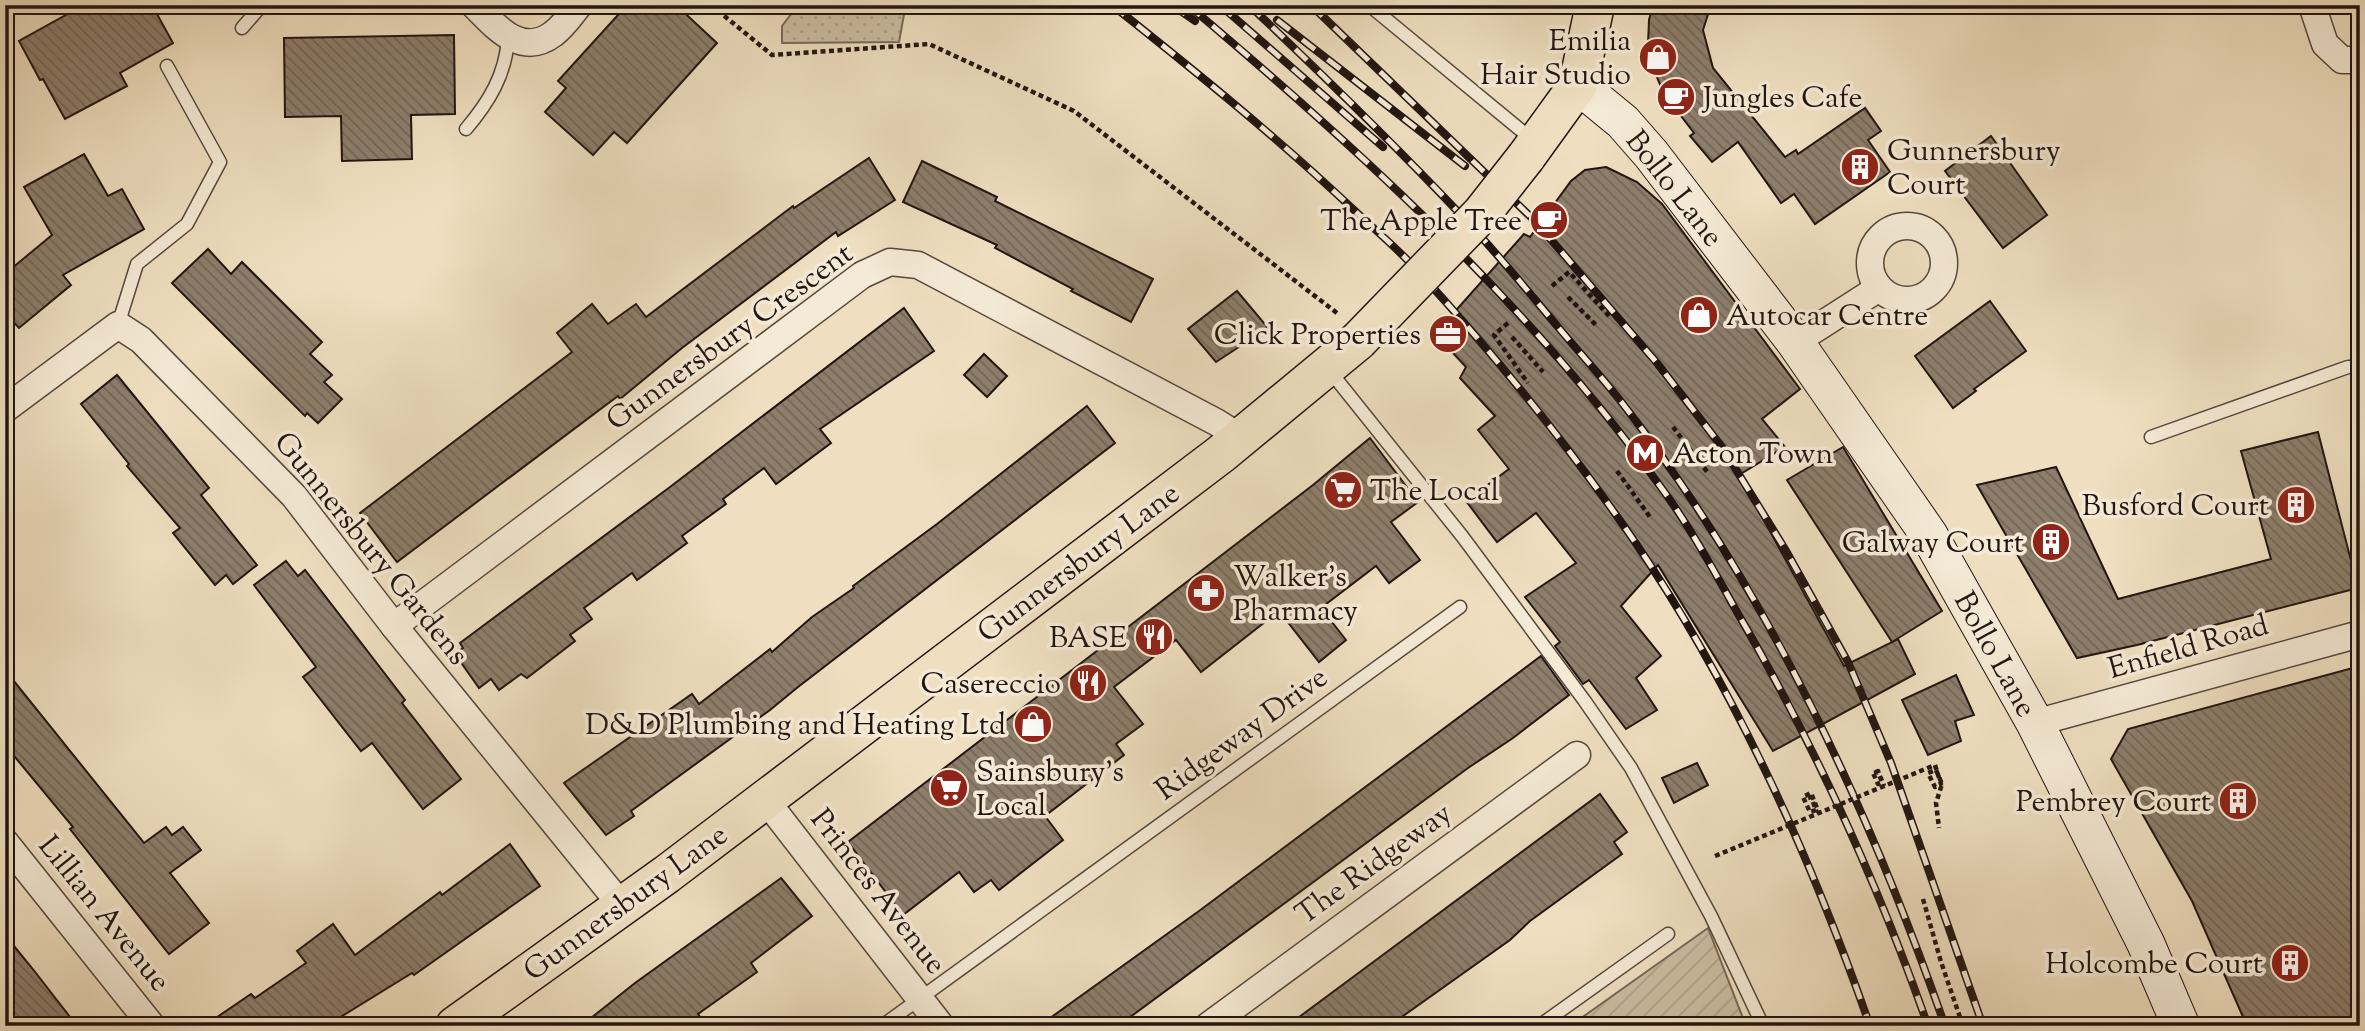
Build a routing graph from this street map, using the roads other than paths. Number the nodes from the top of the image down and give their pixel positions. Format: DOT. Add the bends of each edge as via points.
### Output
graph roads {
  1 [pos="262,5"];
  2 [pos="474,5"];
  3 [pos="579,5"];
  4 [pos="1369,5"];
  5 [pos="1595,5"];
  6 [pos="2312,5"];
  7 [pos="242,28"];
  8 [pos="508,38"];
  9 [pos="2360,60"];
  10 [pos="167,66"];
  11 [pos="1578,85"];
  12 [pos="466,129"];
  13 [pos="1532,151"];
  14 [pos="1879,288"];
  15 [pos="118,325"];
  16 [pos="1795,342"];
  17 [pos="2360,367"];
  18 [pos="1326,368"];
  19 [pos="5,410"];
  20 [pos="1240,437"];
  21 [pos="2151,437"];
  22 [pos="1460,607"];
  23 [pos="394,626"];
  24 [pos="2360,634"];
  25 [pos="2035,723"];
  26 [pos="1577,755"];
  27 [pos="764,799"];
  28 [pos="5,842"];
  29 [pos="619,908"];
  30 [pos="1668,934"];
  31 [pos="920,998"];
  32 [pos="152,1026"];
  33 [pos="455,1026"];
  34 [pos="883,1026"];
  35 [pos="941,1026"];
  36 [pos="1208,1026"];
  37 [pos="1539,1026"];
  38 [pos="1763,1026"];
  39 [pos="2181,1026"];
  1 -- 7 [label="lane"];
  2 -- 8 [label="street"];
  3 -- 8 [label="street" via="543,40 524,43"];
  4 -- 13 [label="lane"];
  5 -- 11 [label="main road, Gunnersbury Lane"];
  6 -- 9 [label="street" via="2325,44 2342,60"];
  8 -- 12 [label="lane" via="496,88"];
  10 -- 15 [label="lane" via="220,162 187,224 138,264"];
  11 -- 13 [label="main road, Gunnersbury Lane"];
  11 -- 16 [label="street, Bollo Lane" via="1623,122 1651,154"];
  13 -- 18 [label="main road, Gunnersbury Lane, bridge" via="1482,213 1361,339"];
  14 -- 16 [label="street"];
  15 -- 19 [label="street"];
  15 -- 23 [label="street, Gunnersbury Gardens" via="141,340 294,496"];
  16 -- 25 [label="street, Bollo Lane" via="1929,535"];
  17 -- 21 [label="lane" via="2348,367"];
  18 -- 20 [label="main road, Gunnersbury Lane"];
  18 -- 38 [label="lane" via="1462,536 1631,768 1711,916"];
  20 -- 23 [label="street, Gunnersbury Crescent" via="918,265 890,262 862,275"];
  20 -- 27 [label="main road, Gunnersbury Lane"];
  22 -- 31 [label="lane, Ridgeway Drive"];
  23 -- 29 [label="street, Gunnersbury Gardens"];
  24 -- 25 [label="street, Enfield Road"];
  25 -- 39 [label="street, Bollo Lane" via="2146,944"];
  26 -- 36 [label="street, The Ridgeway"];
  27 -- 29 [label="main road, Gunnersbury Lane"];
  27 -- 31 [label="street, Princes Avenue"];
  28 -- 32 [label="street, Lillian Avenue"];
  29 -- 33 [label="main road, Gunnersbury Lane"];
  30 -- 37 [label="lane"];
  31 -- 34 [label="lane, Ridgeway Drive"];
  31 -- 35 [label="street, Princes Avenue"];
}
